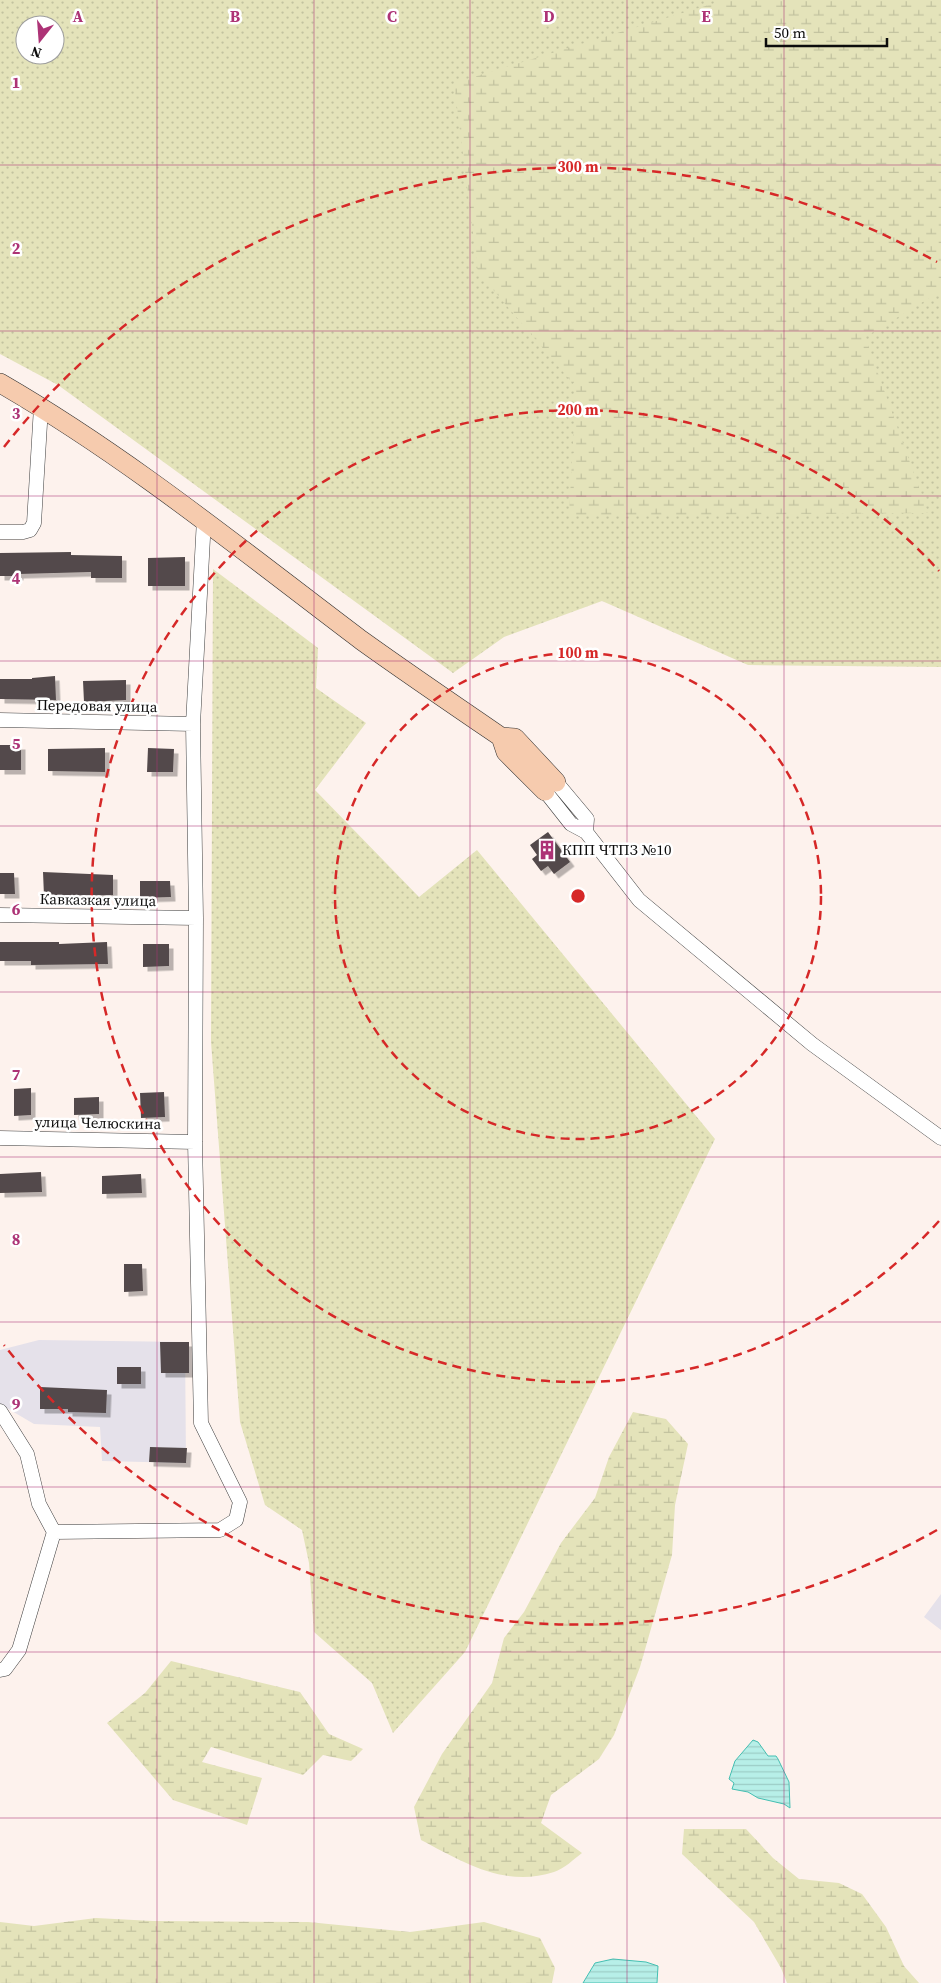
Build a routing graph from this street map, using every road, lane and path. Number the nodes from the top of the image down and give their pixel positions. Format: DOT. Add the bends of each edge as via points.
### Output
graph roads {
  1 [pos="0,383"];
  2 [pos="41,407"];
  3 [pos="204,519"];
  4 [pos="0,532"];
  5 [pos="0,720"];
  6 [pos="193,724"];
  7 [pos="550,787"];
  8 [pos="0,915"];
  9 [pos="196,918"];
  10 [pos="0,1138"];
  11 [pos="941,1138"];
  12 [pos="195,1142"];
  13 [pos="0,1411"];
  14 [pos="54,1532"];
  15 [pos="0,1670"];
  1 -- 2 [label="street"];
  2 -- 3 [label="street"];
  2 -- 4 [label="street" via="34,523 30,530 23,532"];
  3 -- 6 [label="street"];
  3 -- 7 [label="street" via="362,640 501,737 515,738"];
  5 -- 6 [label="street, Передовая улица"];
  6 -- 9 [label="street"];
  7 -- 11 [label="street" via="587,820 586,832 639,900 812,1044"];
  8 -- 9 [label="street, Кавказкая улица"];
  9 -- 12 [label="street"];
  10 -- 12 [label="street, улица Челюскина"];
  12 -- 14 [label="street" via="201,1422 240,1502 236,1520 220,1530"];
  13 -- 14 [label="street" via="27,1454 39,1504"];
  14 -- 15 [label="street" via="20,1650 5,1669"];
}
